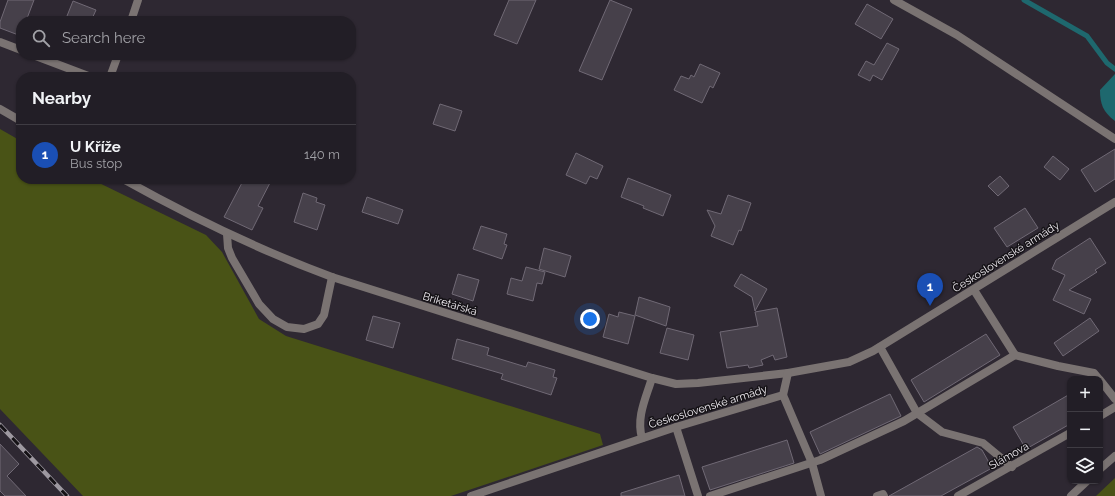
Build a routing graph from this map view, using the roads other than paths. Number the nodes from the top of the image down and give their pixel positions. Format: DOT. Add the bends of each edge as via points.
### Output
graph roads {
  1 [pos="138,0"];
  2 [pos="894,0"];
  3 [pos="133,16"];
  4 [pos="0,42"];
  5 [pos="16,48"];
  6 [pos="46,60"];
  7 [pos="116,60"];
  8 [pos="78,72"];
  9 [pos="112,72"];
  10 [pos="0,109"];
  11 [pos="16,118"];
  12 [pos="1115,139"];
  13 [pos="132,184"];
  14 [pos="1115,202"];
  15 [pos="227,234"];
  16 [pos="332,278"];
  17 [pos="974,290"];
  18 [pos="880,347"];
  19 [pos="1015,356"];
  20 [pos="788,373"];
  21 [pos="1097,376"];
  22 [pos="652,378"];
  23 [pos="1103,384"];
  24 [pos="783,395"];
  25 [pos="1115,399"];
  26 [pos="1115,407"];
  27 [pos="917,414"];
  28 [pos="1103,414"];
  29 [pos="676,428"];
  30 [pos="1067,435"];
  31 [pos="642,438"];
  32 [pos="1115,456"];
  33 [pos="812,463"];
  34 [pos="1103,466"];
  35 [pos="1012,467"];
  36 [pos="1084,484"];
  37 [pos="471,496"];
  38 [pos="698,496"];
  39 [pos="710,496"];
  40 [pos="821,496"];
  41 [pos="877,496"];
  42 [pos="884,496"];
  43 [pos="958,496"];
  44 [pos="1070,496"];
  1 -- 3 [label="street"];
  2 -- 12 [label="street" via="957,35"];
  4 -- 5 [label="street"];
  6 -- 8 [label="street"];
  7 -- 9 [label="street"];
  10 -- 11 [label="street"];
  13 -- 15 [label="street, Briketářská"];
  14 -- 17 [label="street, Československé armády"];
  15 -- 16 [label="street, Briketářská" via="279,258"];
  15 -- 16 [label="street" via="232,258 259,304 273,320 287,328 304,329 318,324 324,314"];
  16 -- 22 [label="street, Briketářská"];
  17 -- 18 [label="street, Československé armády"];
  17 -- 19 [label="street"];
  18 -- 20 [label="street, Československé armády" via="849,362"];
  18 -- 27 [label="street"];
  19 -- 21 [label="street" via="1094,372"];
  19 -- 27 [label="street"];
  20 -- 22 [label="street, Briketářská" via="676,384"];
  20 -- 24 [label="street, Československé armády"];
  22 -- 31 [label="street" via="640,417"];
  23 -- 25 [label="street"];
  24 -- 29 [label="street, Československé armády"];
  24 -- 33 [label="street"];
  26 -- 28 [label="street"];
  27 -- 33 [label="street"];
  27 -- 35 [label="street" via="942,432 983,443"];
  29 -- 31 [label="street, Československé armády"];
  29 -- 38 [label="street"];
  30 -- 35 [label="street, Slámova"];
  31 -- 37 [label="street, Československé armády"];
  32 -- 34 [label="street"];
  33 -- 39 [label="street"];
  33 -- 40 [label="street"];
  35 -- 43 [label="street, Slámova"];
  36 -- 44 [label="street"];
  41 -- 42 [label="street"];
}
